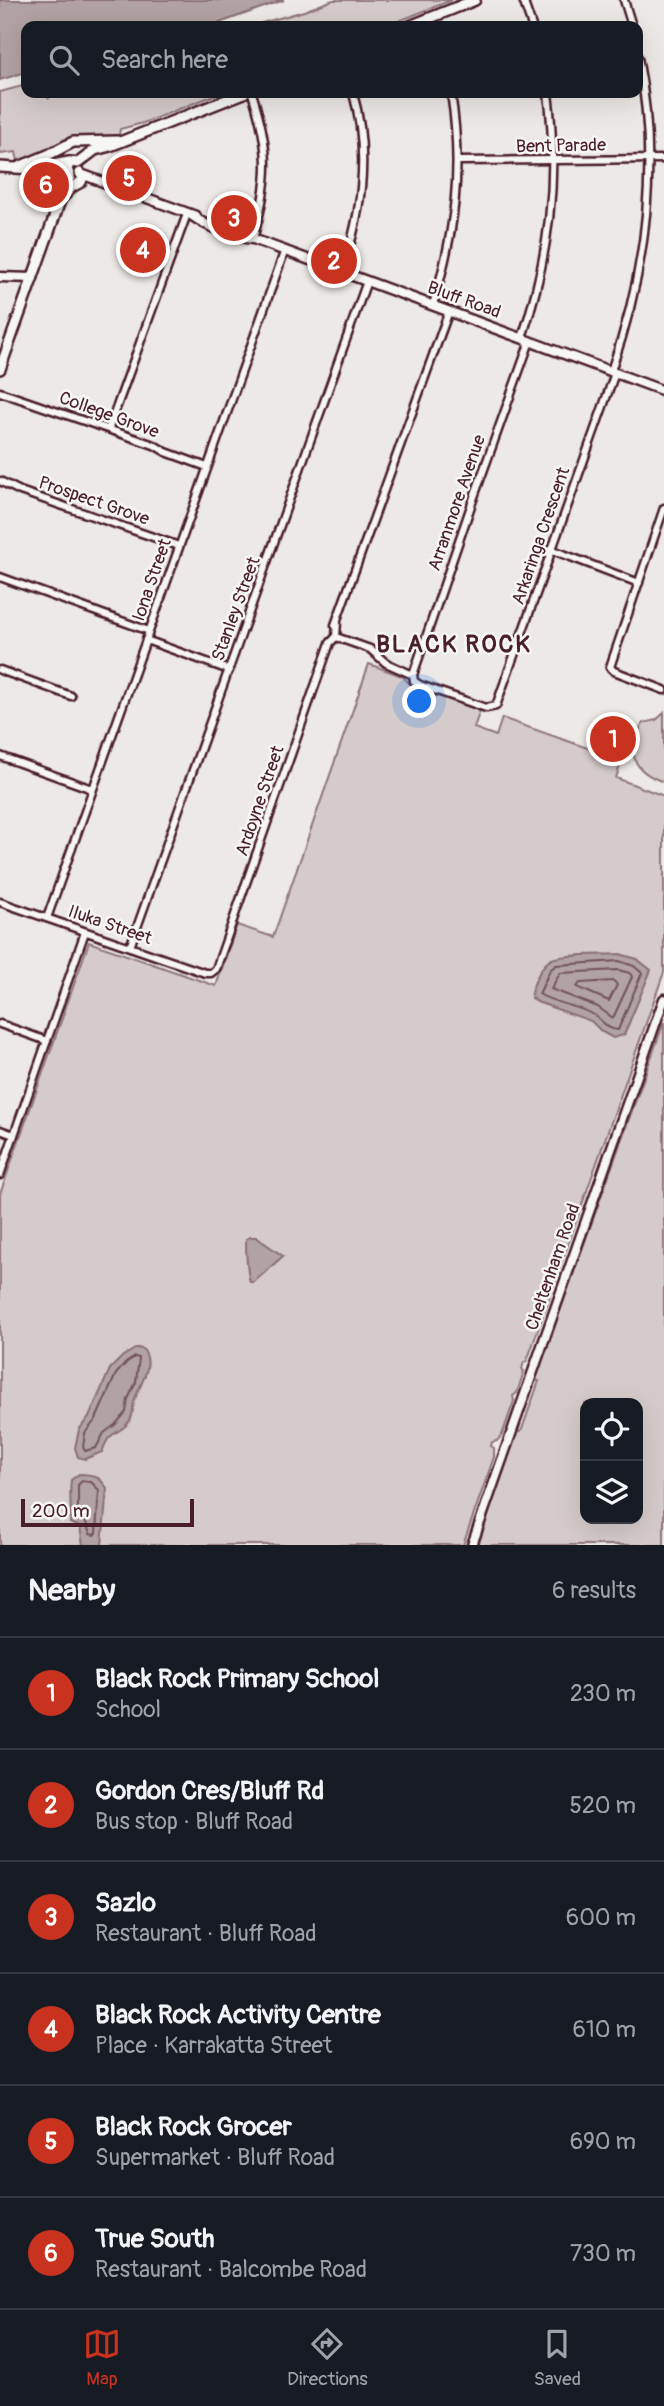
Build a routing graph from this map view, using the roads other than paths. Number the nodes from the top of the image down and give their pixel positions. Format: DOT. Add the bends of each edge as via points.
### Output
graph roads {
  1 [pos="475,0"];
  2 [pos="523,0"];
  3 [pos="624,0"];
  4 [pos="434,21"];
  5 [pos="530,21"];
  6 [pos="630,21"];
  7 [pos="643,87"];
  8 [pos="231,98"];
  9 [pos="253,98"];
  10 [pos="354,98"];
  11 [pos="452,98"];
  12 [pos="548,98"];
  13 [pos="122,141"];
  14 [pos="72,142"];
  15 [pos="84,159"];
  16 [pos="649,159"];
  17 [pos="664,159"];
  18 [pos="554,160"];
  19 [pos="458,161"];
  20 [pos="69,162"];
  21 [pos="0,167"];
  22 [pos="19,167"];
  23 [pos="76,178"];
  24 [pos="189,215"];
  25 [pos="253,239"];
  26 [pos="285,250"];
  27 [pos="342,271"];
  28 [pos="0,277"];
  29 [pos="33,278"];
  30 [pos="367,281"];
  31 [pos="433,305"];
  32 [pos="449,311"];
  33 [pos="526,340"];
  34 [pos="0,369"];
  35 [pos="613,372"];
  36 [pos="664,391"];
  37 [pos="0,392"];
  38 [pos="109,428"];
  39 [pos="207,467"];
  40 [pos="0,481"];
  41 [pos="664,508"];
  42 [pos="179,545"];
  43 [pos="550,549"];
  44 [pos="0,577"];
  45 [pos="639,583"];
  46 [pos="149,631"];
  47 [pos="335,638"];
  48 [pos="146,640"];
  49 [pos="0,670"];
  50 [pos="229,670"];
  51 [pos="414,673"];
  52 [pos="664,690"];
  53 [pos="71,696"];
  54 [pos="0,756"];
  55 [pos="92,789"];
  56 [pos="0,902"];
  57 [pos="47,918"];
  58 [pos="85,932"];
  59 [pos="130,947"];
  60 [pos="211,973"];
  61 [pos="664,999"];
  62 [pos="0,1024"];
  63 [pos="47,1041"];
  64 [pos="0,1130"];
  65 [pos="14,1135"];
  66 [pos="0,1175"];
  67 [pos="472,1545"];
  1 -- 4 [label="main road"];
  2 -- 5 [label="street"];
  3 -- 6 [label="street"];
  7 -- 16 [label="street, Arkaringa Crescent"];
  8 -- 13 [label="main road"];
  9 -- 25 [label="street" via="267,167"];
  10 -- 27 [label="street" via="362,174 356,228"];
  11 -- 19 [label="street"];
  12 -- 18 [label="street, Arranmore Avenue"];
  13 -- 14 [label="main road"];
  13 -- 15 [label="main road"];
  14 -- 15 [label="main road" via="85,147"];
  14 -- 20 [label="main road" via="64,151"];
  14 -- 22 [label="main road"];
  15 -- 20 [label="main road" via="77,164"];
  15 -- 23 [label="main road" via="85,168"];
  16 -- 17 [label="street, Bent Parade"];
  16 -- 18 [label="street, Bent Parade"];
  16 -- 35 [label="street, Arkaringa Crescent" via="639,273"];
  18 -- 19 [label="street, Bent Parade"];
  18 -- 33 [label="street, Arranmore Avenue" via="545,256"];
  19 -- 31 [label="street" via="453,226"];
  20 -- 22 [label="main road"];
  20 -- 23 [label="main road" via="67,169"];
  21 -- 22 [label="main road"];
  23 -- 24 [label="street, Bluff Road" via="104,183"];
  23 -- 29 [label="main road" via="60,201"];
  24 -- 25 [label="street, Bluff Road"];
  24 -- 38 [label="street"];
  25 -- 26 [label="street, Bluff Road"];
  26 -- 27 [label="street, Bluff Road"];
  26 -- 39 [label="street, Iona Street"];
  27 -- 30 [label="street, Bluff Road"];
  28 -- 29 [label="street"];
  29 -- 34 [label="main road"];
  30 -- 31 [label="street, Bluff Road"];
  30 -- 50 [label="street, Stanley Street"];
  31 -- 32 [label="street, Bluff Road"];
  32 -- 33 [label="street, Bluff Road"];
  32 -- 47 [label="street, Ardoyne Street" via="334,629"];
  33 -- 35 [label="street, Bluff Road"];
  33 -- 51 [label="street, Arranmore Avenue"];
  35 -- 36 [label="street, Bluff Road"];
  35 -- 43 [label="street, Arkaringa Crescent"];
  37 -- 38 [label="street, College Grove"];
  38 -- 39 [label="street, College Grove"];
  39 -- 42 [label="street, Iona Street"];
  40 -- 42 [label="street, Prospect Grove"];
  41 -- 45 [label="street"];
  42 -- 46 [label="street, Iona Street"];
  43 -- 45 [label="street"];
  43 -- 51 [label="street, Arkaringa Crescent" via="498,703 486,708 420,685 414,681"];
  44 -- 46 [label="street"];
  45 -- 52 [label="street" via="610,667"];
  46 -- 48 [label="street, Iona Street"];
  47 -- 51 [label="street" via="370,649 386,663"];
  47 -- 60 [label="street, Ardoyne Street"];
  48 -- 50 [label="street"];
  48 -- 55 [label="street, Iona Street"];
  49 -- 53 [label="street"];
  50 -- 59 [label="street, Stanley Street"];
  54 -- 55 [label="street"];
  55 -- 57 [label="street, Iona Street"];
  56 -- 57 [label="street, Iluka Street"];
  57 -- 58 [label="street, Iluka Street"];
  58 -- 59 [label="street, Iluka Street"];
  58 -- 63 [label="street"];
  59 -- 60 [label="street, Iluka Street"];
  61 -- 67 [label="street, Cheltenham Road"];
  62 -- 63 [label="street"];
  63 -- 65 [label="street"];
  64 -- 65 [label="street"];
  65 -- 66 [label="street"];
}
